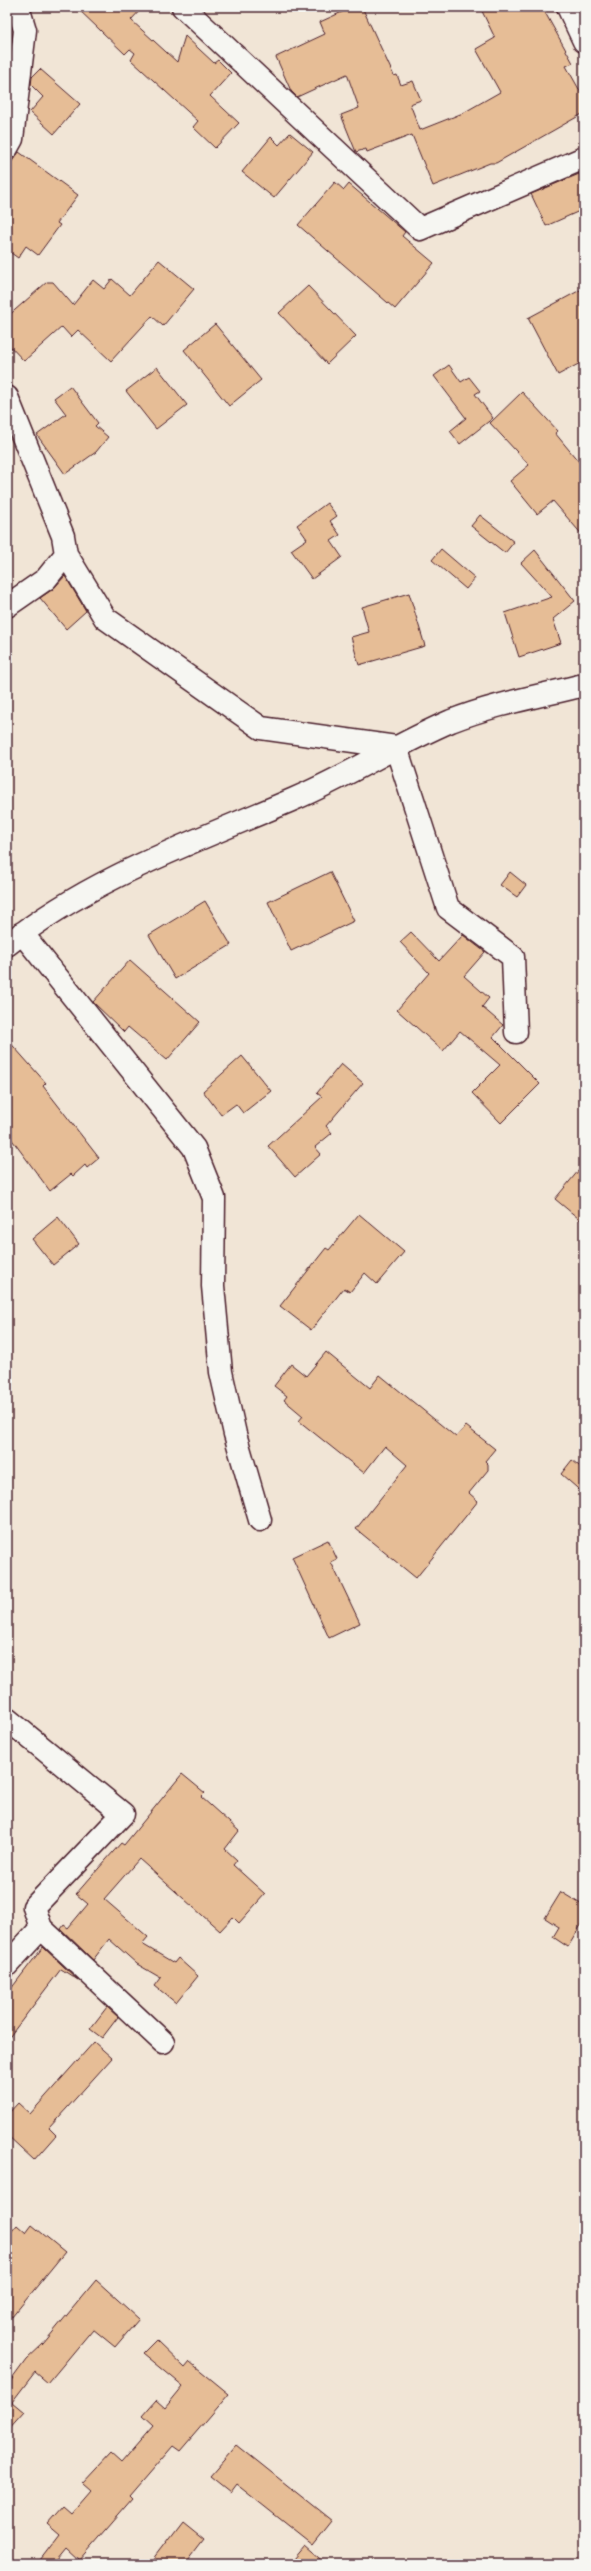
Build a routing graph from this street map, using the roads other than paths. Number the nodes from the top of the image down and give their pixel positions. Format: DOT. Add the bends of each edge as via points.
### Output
graph roads {
  1 [pos="18,7"];
  2 [pos="183,7"];
  3 [pos="568,7"];
  4 [pos="584,41"];
  5 [pos="11,109"];
  6 [pos="7,148"];
  7 [pos="584,158"];
  8 [pos="7,397"];
  9 [pos="66,554"];
  10 [pos="7,606"];
  11 [pos="584,685"];
  12 [pos="396,747"];
  13 [pos="14,939"];
  14 [pos="516,1032"];
  15 [pos="260,1520"];
  16 [pos="7,1719"];
  17 [pos="41,1928"];
  18 [pos="7,1965"];
  19 [pos="163,2042"];
  1 -- 5 [label="street" via="26,30"];
  2 -- 7 [label="street" via="420,229"];
  3 -- 4 [label="street"];
  5 -- 6 [label="street" via="12,139"];
  8 -- 9 [label="street" via="63,536"];
  9 -- 10 [label="street" via="46,579"];
  9 -- 12 [label="street" via="105,618 261,728"];
  11 -- 12 [label="street" via="479,712 452,721"];
  12 -- 13 [label="street" via="321,787 103,882 61,906"];
  12 -- 14 [label="street" via="448,908 512,956"];
  13 -- 15 [label="street" via="194,1148 197,1155 214,1198 213,1286 221,1372 234,1434"];
  16 -- 17 [label="street" via="123,1814 34,1907"];
  17 -- 18 [label="street"];
  17 -- 19 [label="street"];
}
